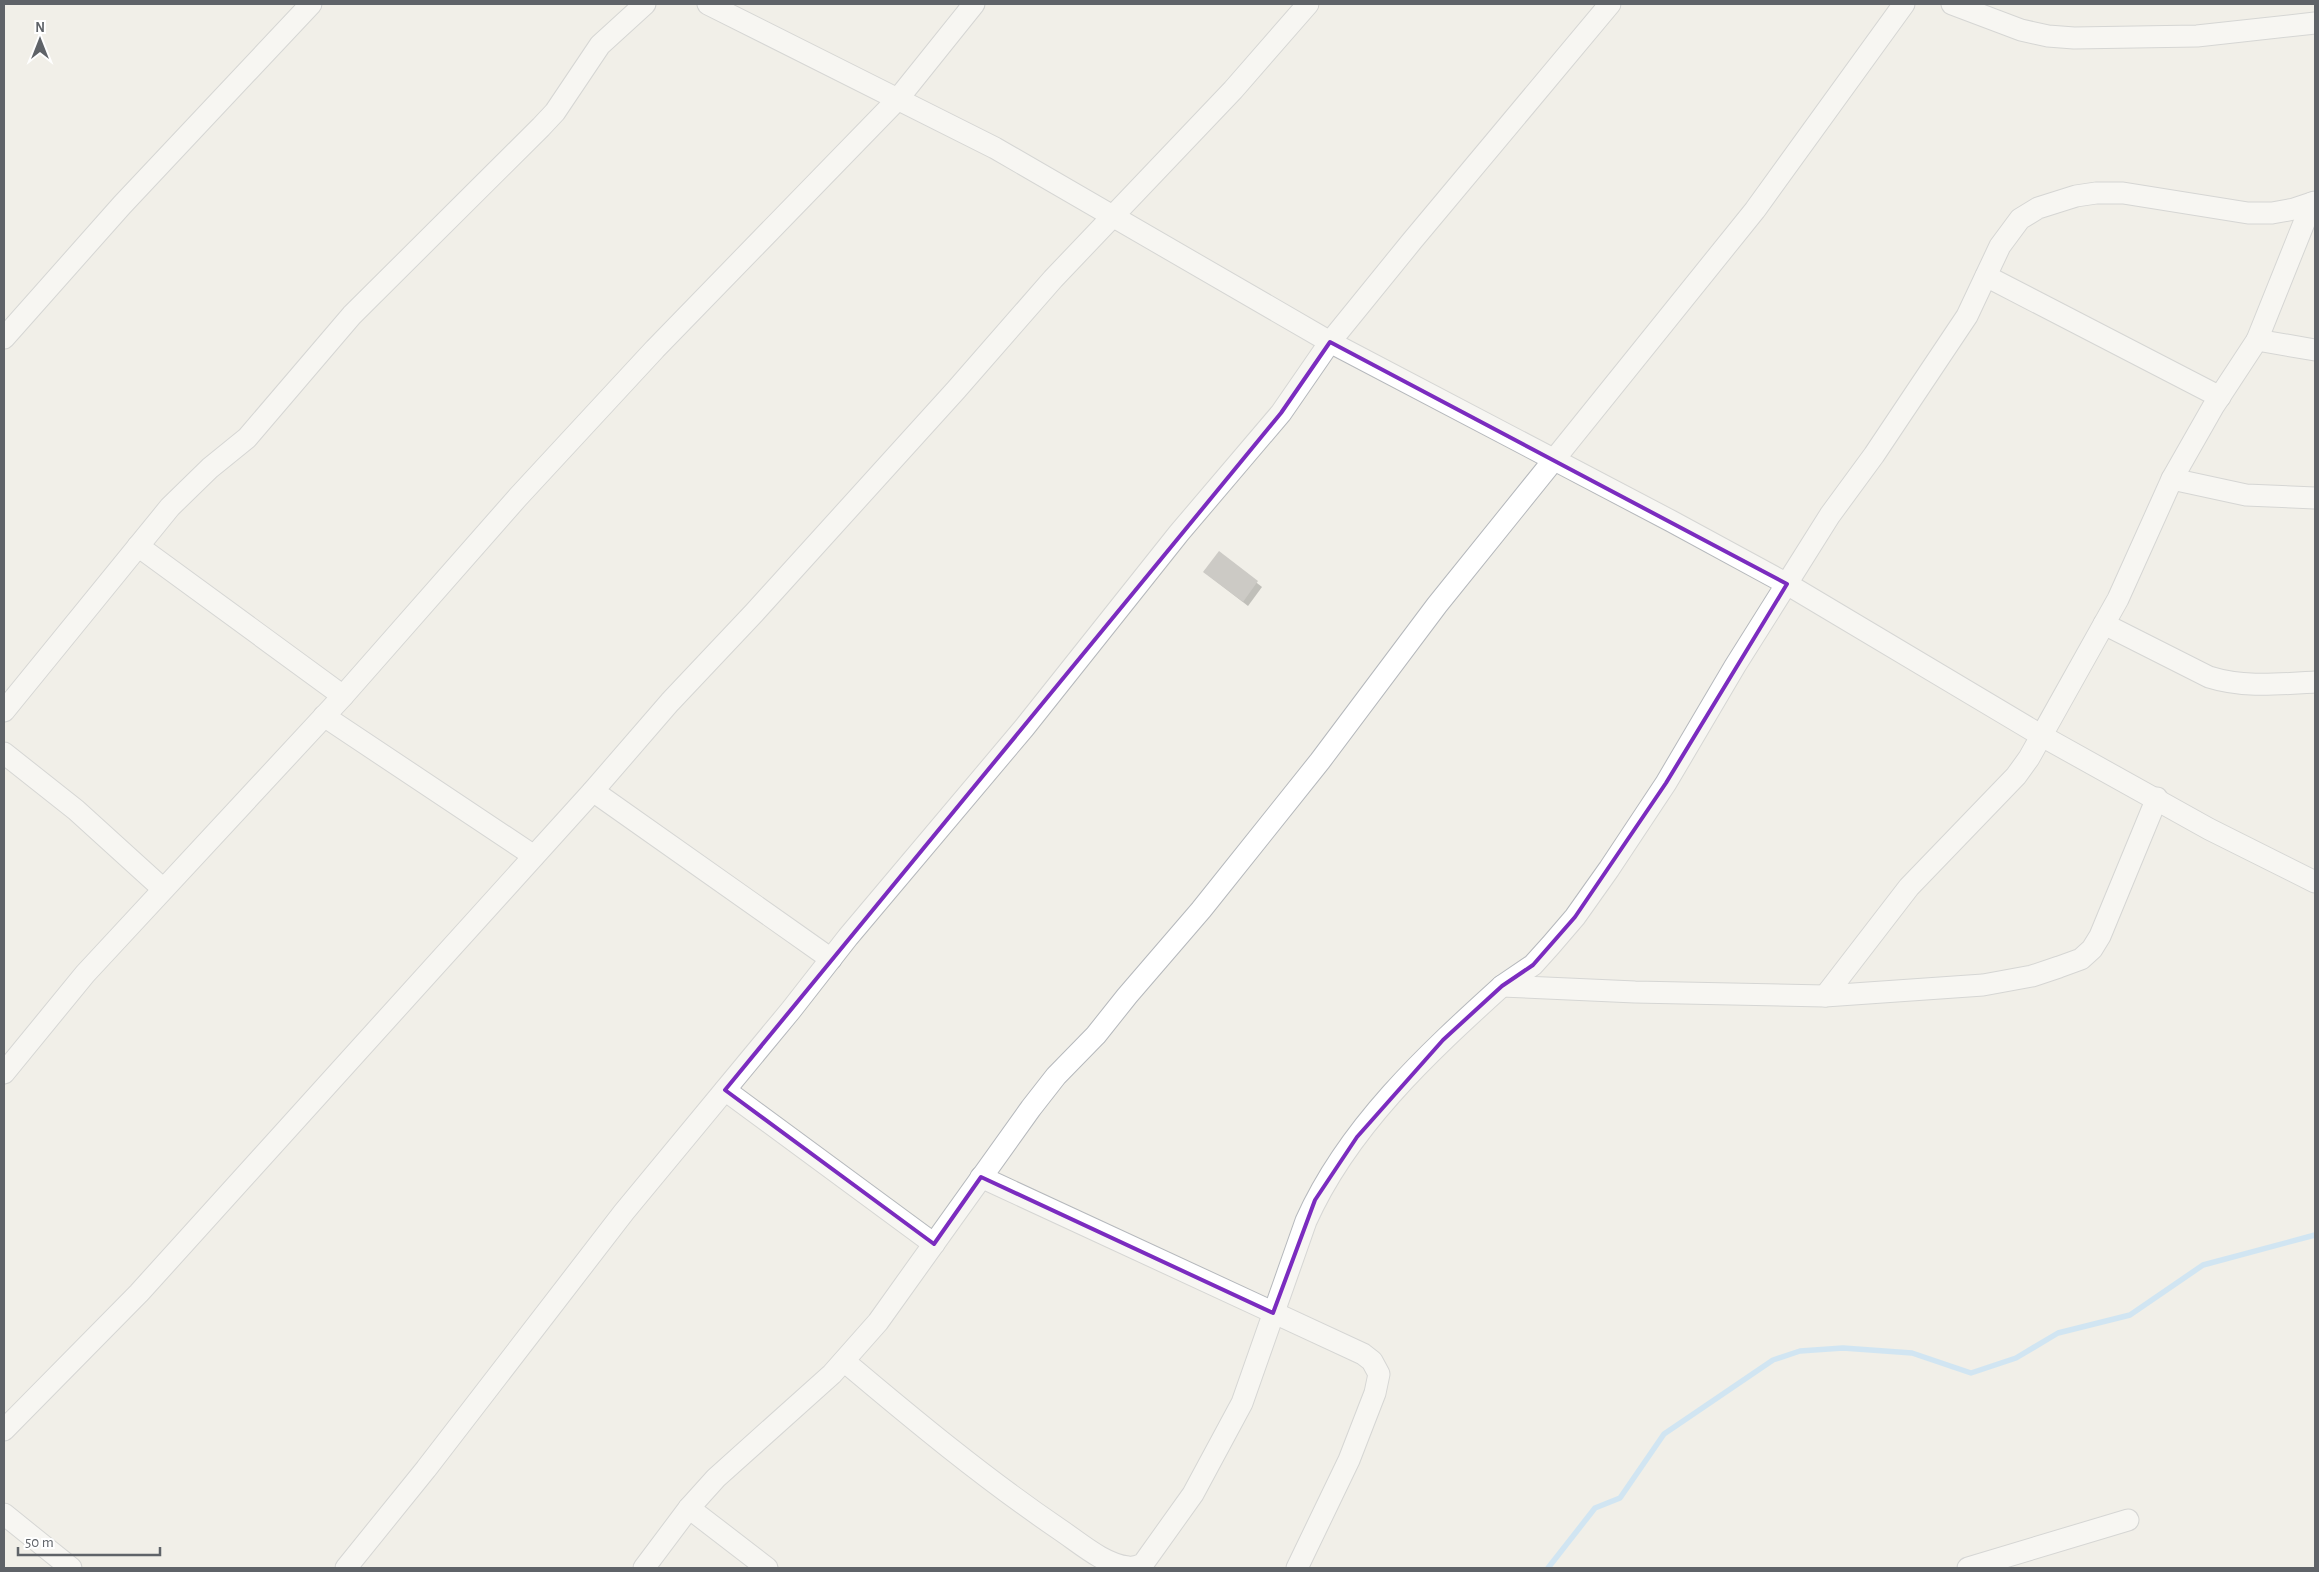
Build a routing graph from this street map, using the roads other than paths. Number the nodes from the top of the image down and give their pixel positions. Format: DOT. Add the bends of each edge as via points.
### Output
graph roads {
  1 [pos="311,4"];
  2 [pos="644,4"];
  3 [pos="708,4"];
  4 [pos="974,4"];
  5 [pos="1308,4"];
  6 [pos="1610,4"];
  7 [pos="1904,4"];
  8 [pos="1952,4"];
  9 [pos="2315,23"];
  10 [pos="896,100"];
  11 [pos="2314,203"];
  12 [pos="1111,216"];
  13 [pos="1986,276"];
  14 [pos="4,338"];
  15 [pos="2257,340"];
  16 [pos="1330,342"];
  17 [pos="2315,350"];
  18 [pos="2220,397"];
  19 [pos="1554,460"];
  20 [pos="2172,479"];
  21 [pos="2315,498"];
  22 [pos="138,546"];
  23 [pos="1787,584"];
  24 [pos="2104,624"];
  25 [pos="2315,682"];
  26 [pos="343,696"];
  27 [pos="4,711"];
  28 [pos="324,716"];
  29 [pos="2042,736"];
  30 [pos="4,754"];
  31 [pos="593,791"];
  32 [pos="2157,798"];
  33 [pos="534,856"];
  34 [pos="2315,882"];
  35 [pos="163,889"];
  36 [pos="831,959"];
  37 [pos="1502,986"];
  38 [pos="1826,996"];
  39 [pos="4,1073"];
  40 [pos="725,1090"];
  41 [pos="980,1177"];
  42 [pos="934,1244"];
  43 [pos="1273,1314"];
  44 [pos="844,1361"];
  45 [pos="4,1430"];
  46 [pos="689,1508"];
  47 [pos="4,1514"];
  48 [pos="2128,1520"];
  49 [pos="2021,1560"];
  50 [pos="72,1568"];
  51 [pos="346,1568"];
  52 [pos="644,1568"];
  53 [pos="767,1568"];
  54 [pos="1297,1568"];
  55 [pos="1968,1568"];
  1 -- 14 [label="street" via="122,205"];
  2 -- 22 [label="street" via="600,45 555,112 541,127 352,315 247,438 189,487"];
  3 -- 10 [label="street"];
  4 -- 10 [label="street"];
  5 -- 12 [label="street" via="1233,90"];
  6 -- 16 [label="street"];
  7 -- 19 [label="street" via="1756,210"];
  8 -- 9 [label="street" via="2020,30 2074,38 2197,36"];
  10 -- 12 [label="street" via="995,148"];
  10 -- 26 [label="street" via="585,424"];
  11 -- 13 [label="street" via="2272,213 2248,213 2123,193 2076,196 2038,208 2020,219 2008,232"];
  11 -- 15 [label="street"];
  12 -- 16 [label="street"];
  12 -- 31 [label="street"];
  13 -- 18 [label="street"];
  13 -- 23 [label="street" via="1967,316 1830,515"];
  15 -- 17 [label="street"];
  15 -- 18 [label="street"];
  16 -- 19 [label="street"];
  16 -- 36 [label="street" via="1281,413"];
  18 -- 20 [label="street"];
  19 -- 23 [label="street"];
  19 -- 41 [label="street" via="1437,605 1320,761 1201,910 1096,1036 1056,1076"];
  20 -- 21 [label="street" via="2246,495"];
  20 -- 24 [label="street"];
  22 -- 26 [label="street"];
  22 -- 27 [label="street"];
  23 -- 29 [label="street"];
  23 -- 37 [label="street" via="1666,783 1575,917 1533,965"];
  24 -- 25 [label="street" via="2209,677 2248,685"];
  24 -- 29 [label="street"];
  26 -- 28 [label="street"];
  28 -- 33 [label="street"];
  28 -- 35 [label="street"];
  29 -- 32 [label="street"];
  29 -- 38 [label="street" via="2016,776 1908,886"];
  30 -- 35 [label="street" via="76,810"];
  31 -- 33 [label="street"];
  31 -- 36 [label="street"];
  32 -- 34 [label="street" via="2258,855"];
  32 -- 38 [label="street" via="2100,936 2081,959 2007,981"];
  33 -- 45 [label="street" via="139,1293"];
  35 -- 39 [label="street" via="86,974"];
  36 -- 40 [label="street"];
  37 -- 38 [label="street"];
  37 -- 43 [label="street" via="1403,1081 1357,1137 1315,1200"];
  40 -- 42 [label="street"];
  40 -- 51 [label="street" via="624,1212"];
  41 -- 42 [label="street"];
  41 -- 43 [label="street"];
  42 -- 44 [label="street" via="878,1322"];
  43 -- 44 [label="street" via="1242,1403 1204,1475 1148,1558 1136,1567 1116,1564 1098,1556 1038,1515 928,1432"];
  43 -- 54 [label="street" via="1363,1354 1372,1360 1379,1374 1350,1460"];
  44 -- 46 [label="street" via="716,1478"];
  46 -- 52 [label="street"];
  46 -- 53 [label="street"];
  47 -- 50 [label="street"];
  48 -- 49 [label="street"];
  49 -- 55 [label="street"];
}
